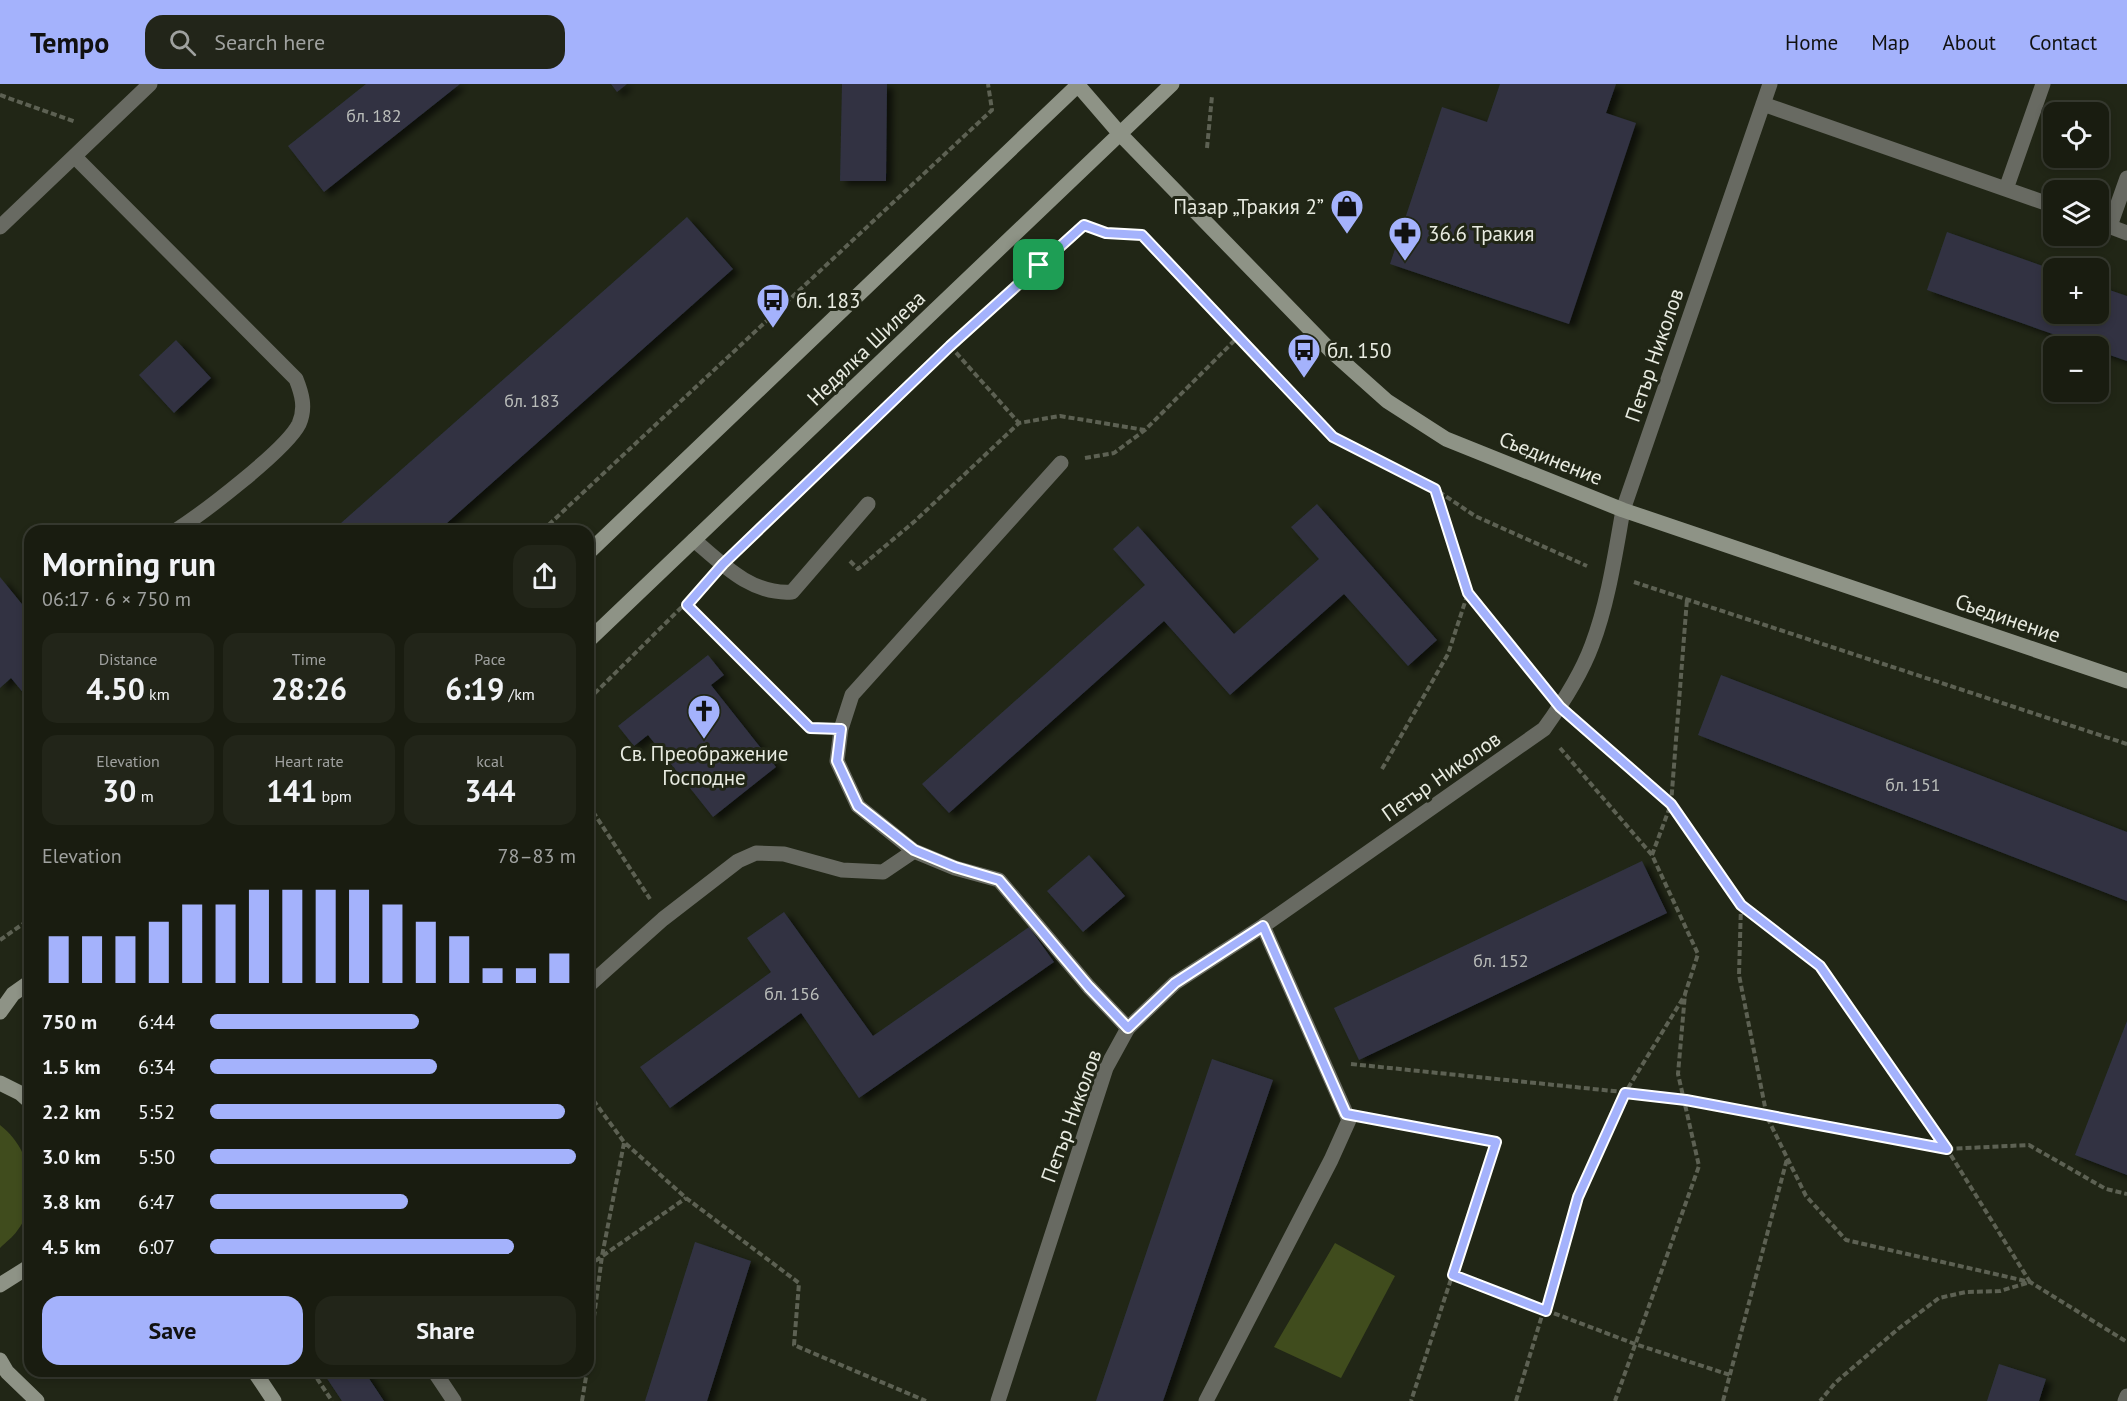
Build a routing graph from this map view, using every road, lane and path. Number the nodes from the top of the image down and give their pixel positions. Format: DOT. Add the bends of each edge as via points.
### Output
graph roads {
  1 [pos="150,84"];
  2 [pos="988,84"];
  3 [pos="1078,84"];
  4 [pos="1172,84"];
  5 [pos="1770,84"];
  6 [pos="2043,84"];
  7 [pos="0,95"];
  8 [pos="1212,96"];
  9 [pos="1763,104"];
  10 [pos="98,134"];
  11 [pos="1121,135"];
  12 [pos="1207,148"];
  13 [pos="75,157"];
  14 [pos="2127,178"];
  15 [pos="2006,189"];
  16 [pos="2043,202"];
  17 [pos="2109,214"];
  18 [pos="2109,226"];
  19 [pos="0,227"];
  20 [pos="2127,233"];
  21 [pos="1237,338"];
  22 [pos="950,346"];
  23 [pos="1019,423"];
  24 [pos="1145,430"];
  25 [pos="1060,463"];
  26 [pos="1435,489"];
  27 [pos="868,504"];
  28 [pos="1623,510"];
  29 [pos="185,525"];
  30 [pos="548,525"];
  31 [pos="694,540"];
  32 [pos="834,546"];
  33 [pos="594,547"];
  34 [pos="723,564"];
  35 [pos="1589,567"];
  36 [pos="1468,593"];
  37 [pos="1666,593"];
  38 [pos="1687,599"];
  39 [pos="687,605"];
  40 [pos="594,635"];
  41 [pos="2127,681"];
  42 [pos="594,694"];
  43 [pos="1560,707"];
  44 [pos="841,729"];
  45 [pos="1544,729"];
  46 [pos="2127,744"];
  47 [pos="1382,769"];
  48 [pos="1671,804"];
  49 [pos="594,813"];
  50 [pos="914,850"];
  51 [pos="1652,855"];
  52 [pos="1741,905"];
  53 [pos="663,919"];
  54 [pos="24,923"];
  55 [pos="1263,926"];
  56 [pos="0,940"];
  57 [pos="594,981"];
  58 [pos="24,986"];
  59 [pos="1685,994"];
  60 [pos="0,1012"];
  61 [pos="1128,1028"];
  62 [pos="1323,1061"];
  63 [pos="0,1083"];
  64 [pos="1625,1093"];
  65 [pos="24,1097"];
  66 [pos="1686,1100"];
  67 [pos="594,1101"];
  68 [pos="1346,1114"];
  69 [pos="1767,1117"];
  70 [pos="624,1142"];
  71 [pos="1947,1149"];
  72 [pos="1787,1159"];
  73 [pos="2127,1194"];
  74 [pos="686,1198"];
  75 [pos="602,1256"];
  76 [pos="594,1262"];
  77 [pos="24,1270"];
  78 [pos="1453,1275"];
  79 [pos="2030,1282"];
  80 [pos="0,1285"];
  81 [pos="1546,1311"];
  82 [pos="594,1317"];
  83 [pos="2127,1342"];
  84 [pos="1635,1344"];
  85 [pos="0,1360"];
  86 [pos="1730,1375"];
  87 [pos="258,1377"];
  88 [pos="316,1377"];
  89 [pos="438,1377"];
  90 [pos="586,1377"];
  91 [pos="2127,1396"];
  92 [pos="37,1401"];
  93 [pos="274,1401"];
  94 [pos="332,1401"];
  95 [pos="454,1401"];
  96 [pos="582,1401"];
  97 [pos="926,1401"];
  98 [pos="998,1401"];
  99 [pos="1206,1401"];
  100 [pos="1411,1401"];
  101 [pos="1516,1401"];
  102 [pos="1615,1401"];
  103 [pos="1723,1401"];
  104 [pos="1820,1401"];
  105 [pos="2125,1401"];
  1 -- 10 [label="street"];
  2 -- 30 [label="path" via="992,110"];
  3 -- 11 [label="street, Съединение"];
  3 -- 33 [label="street, Недялка Шилева"];
  4 -- 11 [label="street, Недялка Шилева"];
  5 -- 9 [label="street, Петър Николов"];
  6 -- 15 [label="street"];
  7 -- 10 [label="path" via="72,120"];
  8 -- 12 [label="path"];
  9 -- 15 [label="street"];
  9 -- 28 [label="street, Петър Николов"];
  10 -- 13 [label="street"];
  11 -- 28 [label="street, Съединение" via="1331,351 1388,401 1446,439"];
  11 -- 31 [label="street, Недялка Шилева"];
  13 -- 19 [label="street"];
  13 -- 29 [label="street" via="296,379 302,393 303,407 292,435"];
  14 -- 17 [label="street"];
  15 -- 16 [label="street"];
  18 -- 20 [label="street"];
  21 -- 22 [label="path" via="1142,235 1106,233 1084,225"];
  21 -- 24 [label="path"];
  21 -- 26 [label="path" via="1333,437"];
  22 -- 23 [label="path"];
  22 -- 34 [label="path"];
  23 -- 24 [label="path" via="1060,416"];
  23 -- 32 [label="path" via="858,569"];
  24 -- 25 [label="path" via="1114,453"];
  25 -- 44 [label="street" via="852,695"];
  26 -- 35 [label="path" via="1475,516"];
  26 -- 36 [label="path"];
  27 -- 32 [label="street"];
  28 -- 41 [label="street, Съединение"];
  28 -- 43 [label="street, Петър Николов" via="1592,646"];
  31 -- 34 [label="street"];
  31 -- 40 [label="street, Недялка Шилева"];
  32 -- 34 [label="street" via="792,592 774,593 753,586"];
  34 -- 39 [label="path"];
  36 -- 43 [label="path"];
  36 -- 47 [label="path" via="1448,654"];
  37 -- 38 [label="path"];
  38 -- 46 [label="path"];
  38 -- 48 [label="path"];
  39 -- 42 [label="path"];
  39 -- 44 [label="path" via="810,728"];
  43 -- 45 [label="street, Петър Николов"];
  43 -- 48 [label="path"];
  44 -- 50 [label="street" via="837,761 858,806"];
  45 -- 51 [label="path"];
  45 -- 55 [label="street, Петър Николов"];
  48 -- 51 [label="path"];
  48 -- 52 [label="path"];
  49 -- 53 [label="path"];
  50 -- 53 [label="street" via="882,872 842,870 784,854 756,853 738,861"];
  50 -- 61 [label="street" via="999,880"];
  51 -- 59 [label="path" via="1698,954"];
  52 -- 69 [label="path" via="1739,975"];
  52 -- 71 [label="path" via="1820,966"];
  53 -- 57 [label="street"];
  54 -- 56 [label="path"];
  55 -- 61 [label="street, Петър Николов" via="1175,983"];
  55 -- 62 [label="street"];
  58 -- 60 [label="street"];
  59 -- 64 [label="path"];
  59 -- 66 [label="path" via="1678,1074"];
  61 -- 98 [label="street, Петър Николов" via="1106,1068"];
  62 -- 64 [label="path"];
  62 -- 68 [label="street"];
  63 -- 65 [label="street"];
  64 -- 66 [label="path"];
  64 -- 81 [label="path" via="1578,1197"];
  66 -- 69 [label="path"];
  66 -- 84 [label="path" via="1699,1166"];
  67 -- 70 [label="path"];
  68 -- 78 [label="path" via="1496,1142"];
  68 -- 99 [label="street" via="1349,1120 1331,1160"];
  69 -- 71 [label="path"];
  69 -- 72 [label="path"];
  70 -- 74 [label="path"];
  70 -- 75 [label="path"];
  71 -- 73 [label="path" via="2029,1145 2106,1188"];
  71 -- 79 [label="path"];
  72 -- 79 [label="path" via="1806,1196 1846,1240"];
  72 -- 86 [label="path"];
  74 -- 75 [label="path"];
  74 -- 97 [label="path" via="799,1283 794,1345"];
  75 -- 76 [label="path"];
  75 -- 82 [label="path"];
  77 -- 80 [label="street"];
  78 -- 81 [label="path"];
  78 -- 100 [label="path"];
  79 -- 83 [label="path"];
  79 -- 104 [label="path" via="2000,1291 1938,1298 1836,1382"];
  81 -- 84 [label="path"];
  81 -- 101 [label="path"];
  84 -- 86 [label="path"];
  84 -- 102 [label="path"];
  85 -- 92 [label="street"];
  86 -- 103 [label="path"];
  87 -- 93 [label="street"];
  88 -- 94 [label="path"];
  89 -- 95 [label="street"];
  90 -- 96 [label="path"];
  91 -- 105 [label="street"];
}
